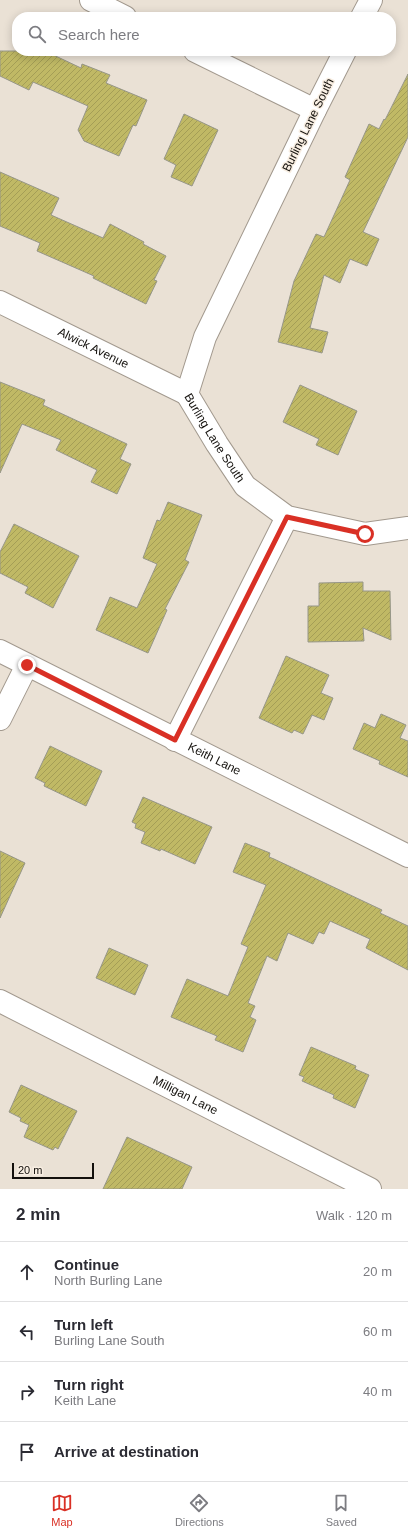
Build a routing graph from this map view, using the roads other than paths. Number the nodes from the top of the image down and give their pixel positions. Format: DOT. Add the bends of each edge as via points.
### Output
graph roads {
  1 [pos="91,0"];
  2 [pos="371,0"];
  3 [pos="115,12"];
  4 [pos="365,12"];
  5 [pos="204,56"];
  6 [pos="342,56"];
  7 [pos="315,110"];
  8 [pos="0,302"];
  9 [pos="187,394"];
  10 [pos="287,517"];
  11 [pos="408,528"];
  12 [pos="0,651"];
  13 [pos="27,665"];
  14 [pos="0,719"];
  15 [pos="175,740"];
  16 [pos="408,856"];
  17 [pos="0,1001"];
  18 [pos="370,1189"];
  1 -- 3 [label="street"];
  2 -- 4 [label="street"];
  5 -- 7 [label="street"];
  6 -- 7 [label="street, Burling Lane South"];
  7 -- 9 [label="street, Burling Lane South" via="206,337"];
  8 -- 9 [label="street, Alwick Avenue"];
  9 -- 10 [label="street, Burling Lane South" via="245,486"];
  10 -- 11 [label="street" via="365,534"];
  10 -- 15 [label="street"];
  12 -- 13 [label="street, Keith Lane"];
  13 -- 14 [label="street"];
  13 -- 15 [label="street, Keith Lane"];
  15 -- 16 [label="street, Keith Lane"];
  17 -- 18 [label="street, Milligan Lane"];
}
